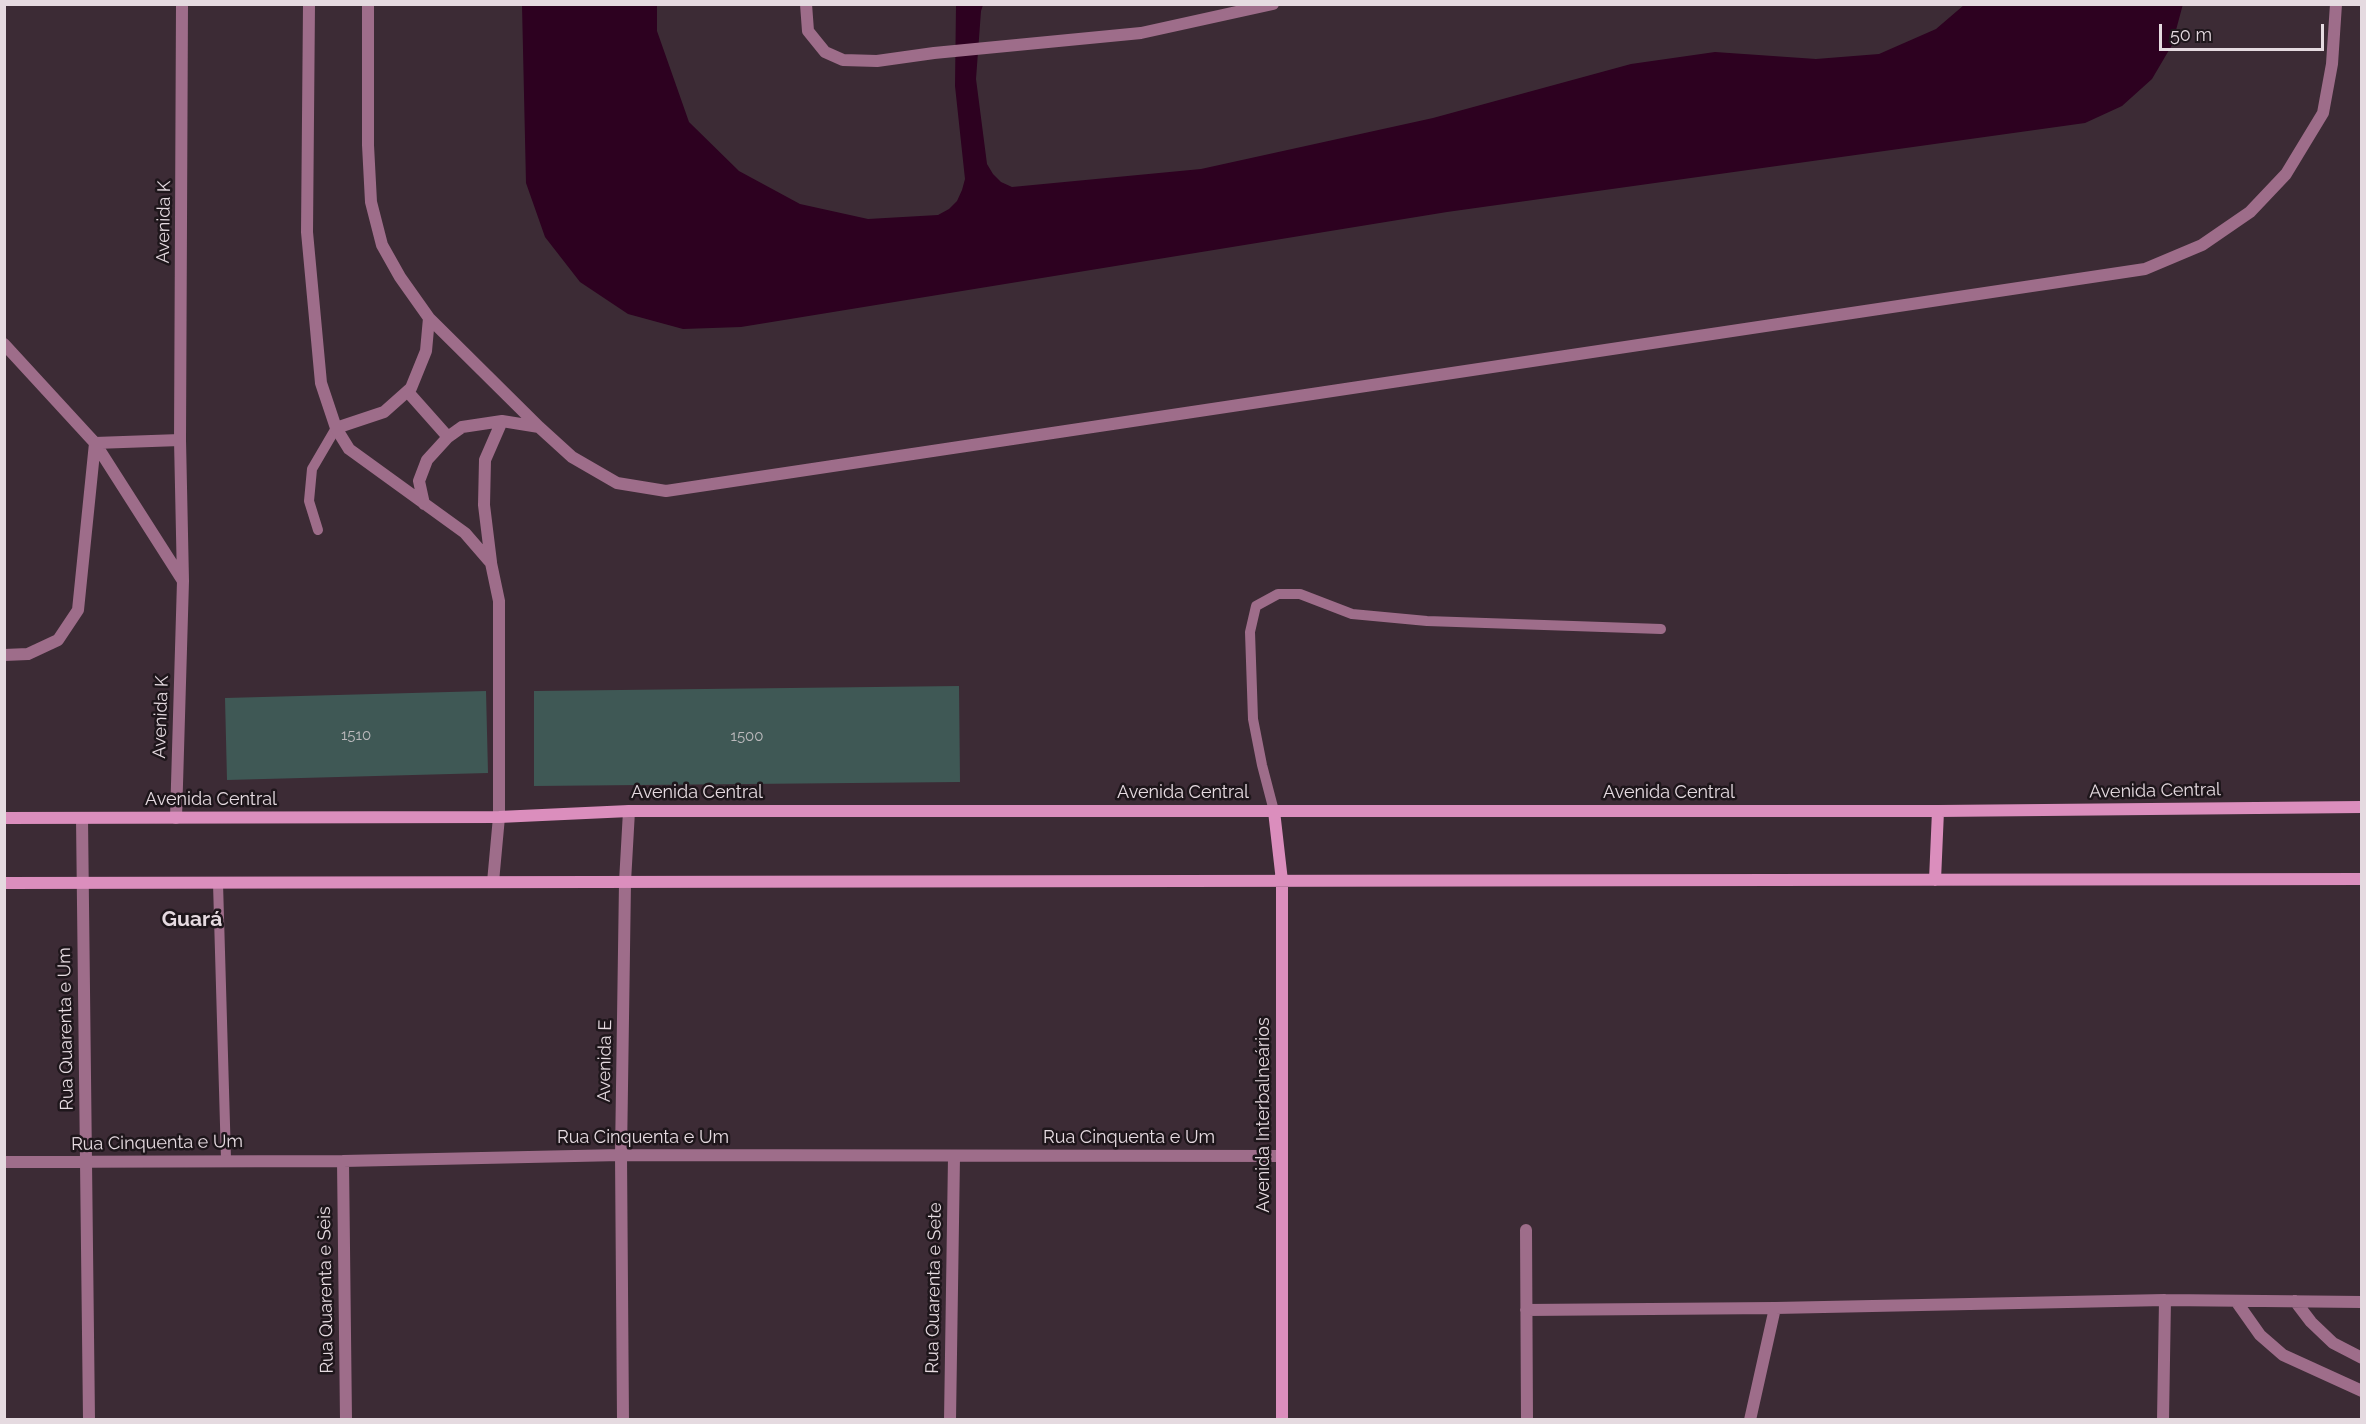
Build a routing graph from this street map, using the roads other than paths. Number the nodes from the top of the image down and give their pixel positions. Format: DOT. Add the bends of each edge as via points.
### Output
graph roads {
  1 [pos="182,4"];
  2 [pos="309,4"];
  3 [pos="368,4"];
  4 [pos="806,4"];
  5 [pos="1273,4"];
  6 [pos="2336,4"];
  7 [pos="429,318"];
  8 [pos="4,344"];
  9 [pos="408,392"];
  10 [pos="502,421"];
  11 [pos="539,427"];
  12 [pos="336,428"];
  13 [pos="448,436"];
  14 [pos="180,440"];
  15 [pos="95,443"];
  16 [pos="424,504"];
  17 [pos="318,530"];
  18 [pos="491,563"];
  19 [pos="183,581"];
  20 [pos="1661,629"];
  21 [pos="4,655"];
  22 [pos="2361,807"];
  23 [pos="629,811"];
  24 [pos="1274,811"];
  25 [pos="1938,811"];
  26 [pos="499,817"];
  27 [pos="4,818"];
  28 [pos="82,818"];
  29 [pos="176,818"];
  30 [pos="2361,879"];
  31 [pos="1282,880"];
  32 [pos="1935,880"];
  33 [pos="493,882"];
  34 [pos="625,882"];
  35 [pos="4,883"];
  36 [pos="82,883"];
  37 [pos="218,883"];
  38 [pos="621,1155"];
  39 [pos="1282,1156"];
  40 [pos="954,1157"];
  41 [pos="226,1159"];
  42 [pos="343,1161"];
  43 [pos="4,1162"];
  44 [pos="86,1162"];
  45 [pos="1526,1230"];
  46 [pos="2165,1300"];
  47 [pos="2236,1300"];
  48 [pos="2295,1301"];
  49 [pos="2361,1302"];
  50 [pos="1774,1308"];
  51 [pos="1526,1310"];
  52 [pos="2361,1358"];
  53 [pos="2361,1391"];
  54 [pos="89,1419"];
  55 [pos="346,1419"];
  56 [pos="623,1419"];
  57 [pos="950,1419"];
  58 [pos="1282,1419"];
  59 [pos="1527,1419"];
  60 [pos="1750,1419"];
  61 [pos="2163,1419"];
  1 -- 14 [label="street, Avenida K"];
  2 -- 12 [label="street" via="307,232 321,383"];
  3 -- 7 [label="street" via="371,202 382,245"];
  4 -- 5 [label="street" via="808,31 825,51 843,60 877,61 1141,33"];
  6 -- 11 [label="street" via="2332,64 2323,113 2286,174 2250,212 2202,245 2145,269 666,491 617,483 572,457"];
  7 -- 9 [label="street" via="426,351"];
  7 -- 11 [label="street"];
  8 -- 15 [label="street"];
  9 -- 12 [label="street" via="384,412"];
  9 -- 13 [label="street"];
  10 -- 11 [label="street"];
  10 -- 13 [label="street" via="462,427"];
  10 -- 18 [label="street" via="485,460 484,505"];
  12 -- 16 [label="street" via="349,449"];
  12 -- 17 [label="lane" via="312,469 309,501"];
  13 -- 16 [label="street" via="427,460 419,481"];
  14 -- 15 [label="street"];
  14 -- 19 [label="street, Avenida K"];
  15 -- 19 [label="street"];
  15 -- 21 [label="street" via="78,610 58,640 28,654"];
  16 -- 18 [label="street" via="465,533"];
  18 -- 26 [label="street" via="499,601"];
  19 -- 29 [label="street, Avenida K"];
  20 -- 24 [label="lane" via="1427,621 1353,614 1300,594 1278,594 1256,606 1250,632 1253,719"];
  22 -- 25 [label="main road, Avenida Central"];
  23 -- 24 [label="main road, Avenida Central"];
  23 -- 26 [label="main road, Avenida Central"];
  23 -- 34 [label="street, Avenida E"];
  24 -- 25 [label="main road, Avenida Central"];
  24 -- 31 [label="main road, Avenida Interbalneários"];
  25 -- 32 [label="main road"];
  26 -- 29 [label="main road, Avenida Central"];
  26 -- 33 [label="street"];
  27 -- 28 [label="main road, Avenida Central"];
  28 -- 29 [label="main road, Avenida Central"];
  28 -- 36 [label="street, Rua Quarenta e Um"];
  30 -- 32 [label="main road"];
  31 -- 32 [label="main road"];
  31 -- 34 [label="main road"];
  31 -- 39 [label="main road, Avenida Interbalneários"];
  33 -- 34 [label="main road"];
  33 -- 37 [label="main road"];
  34 -- 38 [label="street, Avenida E"];
  35 -- 36 [label="main road"];
  36 -- 37 [label="main road"];
  36 -- 44 [label="street, Rua Quarenta e Um"];
  37 -- 41 [label="lane"];
  38 -- 40 [label="street, Rua Cinquenta e Um"];
  38 -- 42 [label="street, Rua Cinquenta e Um"];
  38 -- 56 [label="street, Avenida E"];
  39 -- 40 [label="street, Rua Cinquenta e Um"];
  39 -- 58 [label="main road, Avenida Interbalneários"];
  40 -- 57 [label="street, Rua Quarenta e Sete"];
  41 -- 42 [label="street, Rua Cinquenta e Um"];
  41 -- 44 [label="street, Rua Cinquenta e Um"];
  42 -- 55 [label="street, Rua Quarenta e Seis"];
  43 -- 44 [label="street, Rua Cinquenta e Um"];
  44 -- 54 [label="street, Rua Quarenta e Um"];
  45 -- 51 [label="street"];
  46 -- 47 [label="street"];
  46 -- 50 [label="street"];
  46 -- 61 [label="street"];
  47 -- 48 [label="street"];
  47 -- 53 [label="street" via="2260,1335 2283,1355"];
  48 -- 49 [label="street"];
  48 -- 52 [label="street" via="2334,1343"];
  50 -- 51 [label="street"];
  50 -- 60 [label="street"];
  51 -- 59 [label="street"];
}
